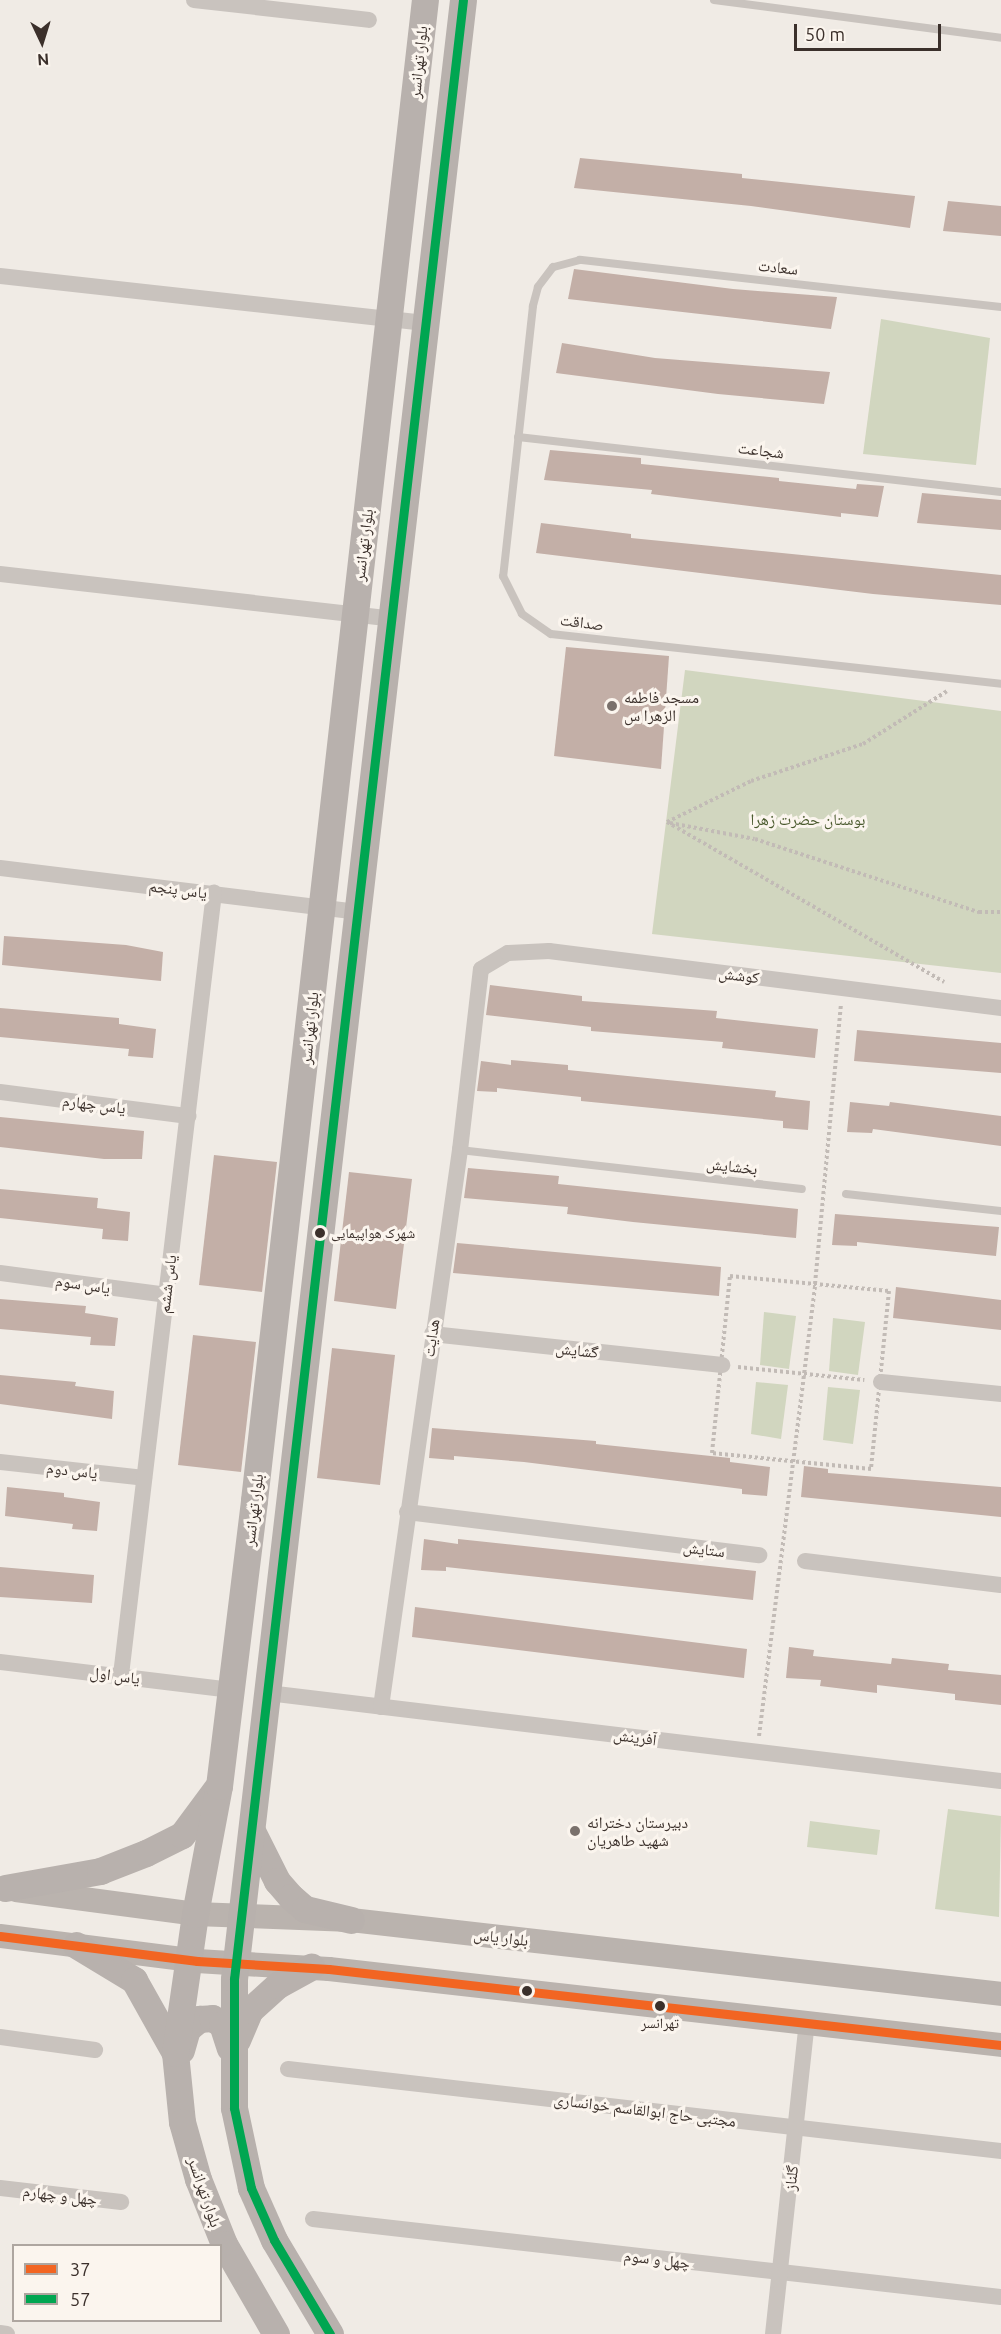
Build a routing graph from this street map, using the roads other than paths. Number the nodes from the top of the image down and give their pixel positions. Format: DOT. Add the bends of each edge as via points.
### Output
graph roads {
  1 [pos="194,0"];
  2 [pos="425,0"];
  3 [pos="463,0"];
  4 [pos="714,0"];
  5 [pos="369,20"];
  6 [pos="1001,38"];
  7 [pos="553,267"];
  8 [pos="0,276"];
  9 [pos="1001,307"];
  10 [pos="389,319"];
  11 [pos="427,323"];
  12 [pos="518,437"];
  13 [pos="1001,492"];
  14 [pos="0,574"];
  15 [pos="355,615"];
  16 [pos="392,619"];
  17 [pos="1001,684"];
  18 [pos="0,868"];
  19 [pos="214,894"];
  20 [pos="323,908"];
  21 [pos="357,912"];
  22 [pos="481,969"];
  23 [pos="1001,1008"];
  24 [pos="0,1092"];
  25 [pos="188,1116"];
  26 [pos="460,1150"];
  27 [pos="802,1189"];
  28 [pos="846,1194"];
  29 [pos="1001,1211"];
  30 [pos="0,1273"];
  31 [pos="166,1295"];
  32 [pos="432,1334"];
  33 [pos="722,1365"];
  34 [pos="881,1382"];
  35 [pos="1001,1394"];
  36 [pos="0,1462"];
  37 [pos="144,1478"];
  38 [pos="407,1512"];
  39 [pos="759,1555"];
  40 [pos="805,1561"];
  41 [pos="1001,1585"];
  42 [pos="0,1662"];
  43 [pos="121,1675"];
  44 [pos="231,1690"];
  45 [pos="268,1693"];
  46 [pos="381,1707"];
  47 [pos="1001,1781"];
  48 [pos="219,1786"];
  49 [pos="252,1831"];
  50 [pos="2,1888"];
  51 [pos="195,1914"];
  52 [pos="244,1916"];
  53 [pos="351,1920"];
  54 [pos="0,1936"];
  55 [pos="76,1945"];
  56 [pos="190,1960"];
  57 [pos="237,1961"];
  58 [pos="311,1967"];
  59 [pos="1001,1994"];
  60 [pos="807,2021"];
  61 [pos="0,2037"];
  62 [pos="1001,2045"];
  63 [pos="95,2050"];
  64 [pos="232,2055"];
  65 [pos="176,2063"];
  66 [pos="288,2069"];
  67 [pos="796,2128"];
  68 [pos="1001,2151"];
  69 [pos="0,2188"];
  70 [pos="121,2202"];
  71 [pos="313,2219"];
  72 [pos="780,2274"];
  73 [pos="1001,2298"];
  74 [pos="0,2333"];
  75 [pos="7,2334"];
  76 [pos="276,2334"];
  77 [pos="330,2334"];
  78 [pos="773,2334"];
  1 -- 5 [label="street"];
  2 -- 10 [label="main road, بلوار تهرانسر"];
  3 -- 11 [label="main road"];
  4 -- 6 [label="lane"];
  7 -- 9 [label="lane, سعادت" via="580,260"];
  7 -- 12 [label="lane, صداقت" via="538,287 533,306"];
  8 -- 10 [label="street"];
  10 -- 11 [label="street"];
  10 -- 15 [label="main road, بلوار تهرانسر"];
  11 -- 16 [label="main road"];
  12 -- 13 [label="lane, شجاعت"];
  12 -- 17 [label="lane, صداقت" via="503,576 522,614 551,634"];
  14 -- 15 [label="street"];
  15 -- 16 [label="street"];
  15 -- 20 [label="main road, بلوار تهرانسر"];
  16 -- 21 [label="main road"];
  18 -- 19 [label="street, یاس پنجم"];
  19 -- 20 [label="street, یاس پنجم"];
  19 -- 25 [label="street, یاس ششم"];
  20 -- 21 [label="street, یاس پنجم"];
  20 -- 44 [label="main road, بلوار تهرانسر"];
  21 -- 45 [label="main road"];
  22 -- 23 [label="street, کوشش" via="508,953 549,951"];
  22 -- 26 [label="street, هدایت"];
  24 -- 25 [label="street, یاس چهارم"];
  25 -- 31 [label="street, یاس ششم"];
  26 -- 27 [label="lane, بخشایش"];
  26 -- 32 [label="street, هدایت"];
  28 -- 29 [label="lane"];
  30 -- 31 [label="street, یاس سوم"];
  31 -- 37 [label="street, یاس ششم"];
  32 -- 33 [label="street, گشایش"];
  32 -- 38 [label="street, هدایت"];
  34 -- 35 [label="street"];
  36 -- 37 [label="street, یاس دوم"];
  37 -- 43 [label="street, یاس ششم"];
  38 -- 39 [label="street, ستایش"];
  38 -- 46 [label="street, هدایت"];
  40 -- 41 [label="street"];
  42 -- 43 [label="street, یاس اول"];
  43 -- 44 [label="street, یاس اول"];
  44 -- 48 [label="main road, بلوار تهرانسر"];
  45 -- 46 [label="street, آفرینش"];
  45 -- 49 [label="main road"];
  46 -- 47 [label="street, آفرینش"];
  48 -- 50 [label="main road" via="182,1835 146,1853 100,1871"];
  48 -- 51 [label="main road, بلوار تهرانسر"];
  49 -- 52 [label="main road"];
  49 -- 53 [label="main road" via="277,1881 291,1897 305,1909"];
  50 -- 51 [label="main road, بلوار یاس"];
  51 -- 52 [label="main road, بلوار یاس"];
  51 -- 56 [label="main road, بلوار تهرانسر"];
  52 -- 53 [label="main road, بلوار یاس"];
  52 -- 57 [label="main road"];
  53 -- 59 [label="main road, بلوار یاس"];
  54 -- 55 [label="main road"];
  55 -- 56 [label="main road"];
  55 -- 65 [label="main road" via="134,1980"];
  56 -- 57 [label="main road"];
  56 -- 65 [label="main road, بلوار تهرانسر"];
  57 -- 58 [label="main road"];
  57 -- 64 [label="main road"];
  58 -- 60 [label="main road"];
  58 -- 64 [label="main road" via="278,1985 250,2010"];
  60 -- 62 [label="main road"];
  60 -- 67 [label="street, گلناز"];
  61 -- 63 [label="street"];
  64 -- 65 [label="main road" via="222,2024 212,2018 199,2019 188,2029"];
  64 -- 77 [label="main road" via="234,2108 251,2188 274,2240"];
  65 -- 76 [label="main road, بلوار تهرانسر" via="182,2122 210,2212 237,2271"];
  66 -- 67 [label="street, مجتبی حاج ابوالقاسم خوانساری"];
  67 -- 68 [label="street, مجتبی حاج ابوالقاسم خوانساری"];
  67 -- 72 [label="street, گلناز"];
  69 -- 70 [label="street, چهل و چهارم"];
  71 -- 72 [label="street, چهل و سوم"];
  72 -- 73 [label="street, چهل و سوم"];
  72 -- 78 [label="street, گلناز"];
  74 -- 75 [label="street"];
}
